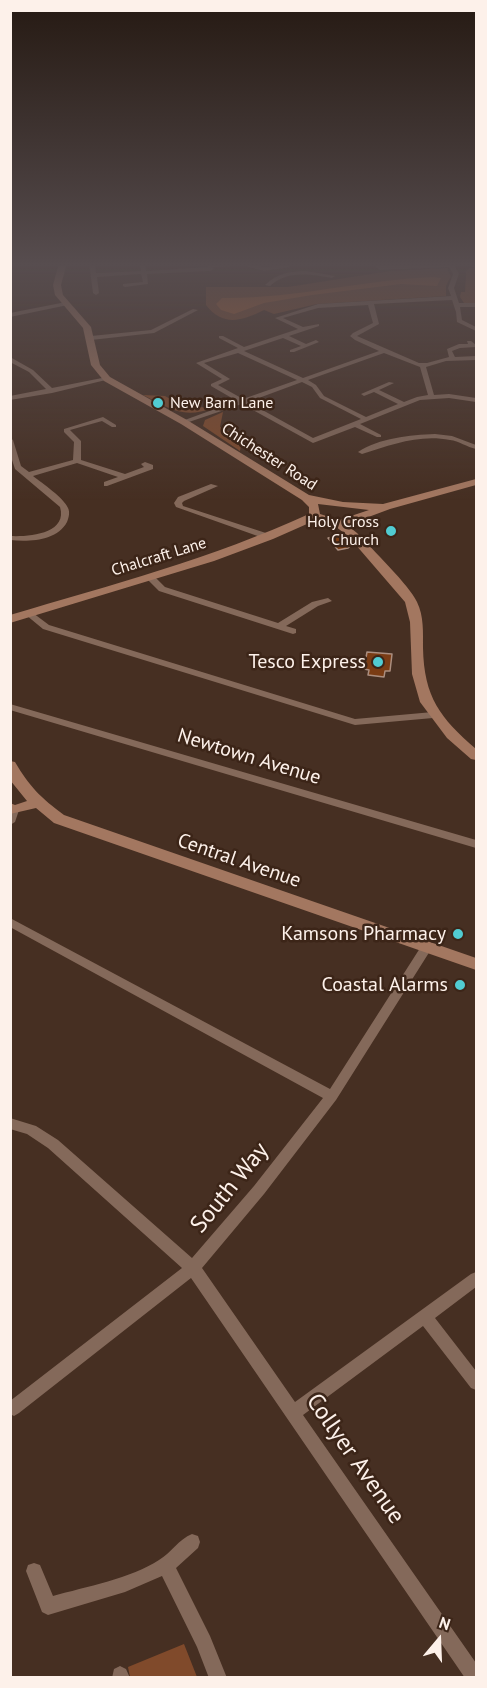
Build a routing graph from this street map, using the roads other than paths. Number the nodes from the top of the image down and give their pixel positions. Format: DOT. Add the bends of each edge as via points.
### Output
graph roads {
  1 [pos="93,342"];
  2 [pos="231,342"];
  3 [pos="267,342"];
  4 [pos="297,342"];
  5 [pos="316,342"];
  6 [pos="365,342"];
  7 [pos="469,342"];
  8 [pos="306,346"];
  9 [pos="245,349"];
  10 [pos="237,350"];
  11 [pos="292,351"];
  12 [pos="384,351"];
  13 [pos="477,358"];
  14 [pos="10,359"];
  15 [pos="453,359"];
  16 [pos="423,366"];
  17 [pos="107,379"];
  18 [pos="303,380"];
  19 [pos="392,383"];
  20 [pos="374,390"];
  21 [pos="51,391"];
  22 [pos="364,394"];
  23 [pos="431,396"];
  24 [pos="10,399"];
  25 [pos="473,400"];
  26 [pos="243,401"];
  27 [pos="403,404"];
  28 [pos="477,407"];
  29 [pos="366,419"];
  30 [pos="184,422"];
  31 [pos="355,424"];
  32 [pos="114,426"];
  33 [pos="379,436"];
  34 [pos="10,440"];
  35 [pos="477,447"];
  36 [pos="362,452"];
  37 [pos="77,461"];
  38 [pos="145,464"];
  39 [pos="27,475"];
  40 [pos="123,476"];
  41 [pos="477,482"];
  42 [pos="107,484"];
  43 [pos="214,486"];
  44 [pos="306,498"];
  45 [pos="386,507"];
  46 [pos="315,516"];
  47 [pos="339,524"];
  48 [pos="269,537"];
  49 [pos="10,538"];
  50 [pos="151,578"];
  51 [pos="328,601"];
  52 [pos="29,613"];
  53 [pos="10,619"];
  54 [pos="280,626"];
  55 [pos="293,631"];
  56 [pos="10,707"];
  57 [pos="433,715"];
  58 [pos="477,756"];
  59 [pos="10,765"];
  60 [pos="16,789"];
  61 [pos="37,803"];
  62 [pos="12,813"];
  63 [pos="477,844"];
  64 [pos="10,922"];
  65 [pos="426,948"];
  66 [pos="477,964"];
  67 [pos="332,1096"];
  68 [pos="10,1123"];
  69 [pos="193,1268"];
  70 [pos="477,1279"];
  71 [pos="425,1317"];
  72 [pos="477,1383"];
  73 [pos="14,1408"];
  74 [pos="294,1412"];
  75 [pos="192,1542"];
  76 [pos="166,1566"];
  77 [pos="34,1571"];
  78 [pos="218,1677"];
  79 [pos="476,1677"];
  1 -- 17 [label="main road" via="96,365"];
  2 -- 9 [label="street"];
  3 -- 9 [label="street"];
  4 -- 8 [label="street"];
  5 -- 8 [label="street"];
  6 -- 12 [label="street"];
  7 -- 15 [label="street" via="474,346 449,350"];
  8 -- 11 [label="street"];
  9 -- 10 [label="street"];
  10 -- 18 [label="street"];
  10 -- 26 [label="street" via="199,363 227,379 213,385"];
  12 -- 16 [label="street"];
  12 -- 18 [label="street"];
  13 -- 15 [label="street"];
  14 -- 21 [label="street" via="31,371"];
  15 -- 16 [label="street"];
  16 -- 23 [label="street"];
  17 -- 21 [label="street"];
  17 -- 30 [label="main road, Chichester Road"];
  18 -- 26 [label="street"];
  18 -- 29 [label="street" via="322,397"];
  19 -- 20 [label="street"];
  20 -- 22 [label="street"];
  20 -- 27 [label="street"];
  21 -- 24 [label="street"];
  23 -- 25 [label="street"];
  23 -- 27 [label="street"];
  25 -- 28 [label="street"];
  26 -- 30 [label="street"];
  26 -- 31 [label="street" via="313,441"];
  27 -- 29 [label="street"];
  29 -- 31 [label="street"];
  30 -- 44 [label="main road, Chichester Road"];
  31 -- 33 [label="street"];
  32 -- 37 [label="street" via="103,419 67,429 78,441"];
  34 -- 39 [label="street" via="18,467"];
  35 -- 36 [label="street" via="444,438 412,438"];
  37 -- 39 [label="street"];
  37 -- 40 [label="street"];
  38 -- 40 [label="street" via="150,467"];
  39 -- 49 [label="street" via="64,506 65,519 47,534"];
  40 -- 42 [label="street"];
  41 -- 45 [label="main road"];
  43 -- 48 [label="street" via="181,499 180,507"];
  44 -- 45 [label="main road"];
  44 -- 46 [label="main road, Chichester Road" via="314,506"];
  45 -- 47 [label="main road"];
  46 -- 47 [label="main road, Chichester Road"];
  46 -- 48 [label="main road, Chalcraft Lane"];
  47 -- 57 [label="main road, Chichester Road" via="411,601 418,682"];
  48 -- 50 [label="main road, Chalcraft Lane"];
  50 -- 52 [label="main road, Chalcraft Lane"];
  50 -- 54 [label="street" via="162,589"];
  51 -- 54 [label="street" via="315,604"];
  52 -- 53 [label="main road, Chalcraft Lane"];
  52 -- 57 [label="street" via="46,627 355,722"];
  54 -- 55 [label="street"];
  56 -- 63 [label="street, Newtown Avenue"];
  57 -- 58 [label="main road, Chichester Road"];
  59 -- 60 [label="main road, Central Avenue"];
  60 -- 61 [label="main road, Central Avenue"];
  61 -- 62 [label="main road"];
  61 -- 65 [label="main road, Central Avenue" via="59,819 86,830"];
  64 -- 67 [label="street"];
  65 -- 66 [label="main road, Central Avenue"];
  65 -- 67 [label="street, South Way"];
  67 -- 69 [label="street, South Way"];
  68 -- 69 [label="street, Collyer Avenue" via="53,1144"];
  69 -- 73 [label="street, South Way"];
  69 -- 74 [label="street, Collyer Avenue"];
  70 -- 71 [label="street"];
  71 -- 72 [label="street"];
  71 -- 74 [label="street"];
  74 -- 79 [label="street, Collyer Avenue"];
  75 -- 76 [label="street"];
  76 -- 77 [label="street" via="125,1584 48,1606"];
  76 -- 78 [label="street"];
}
